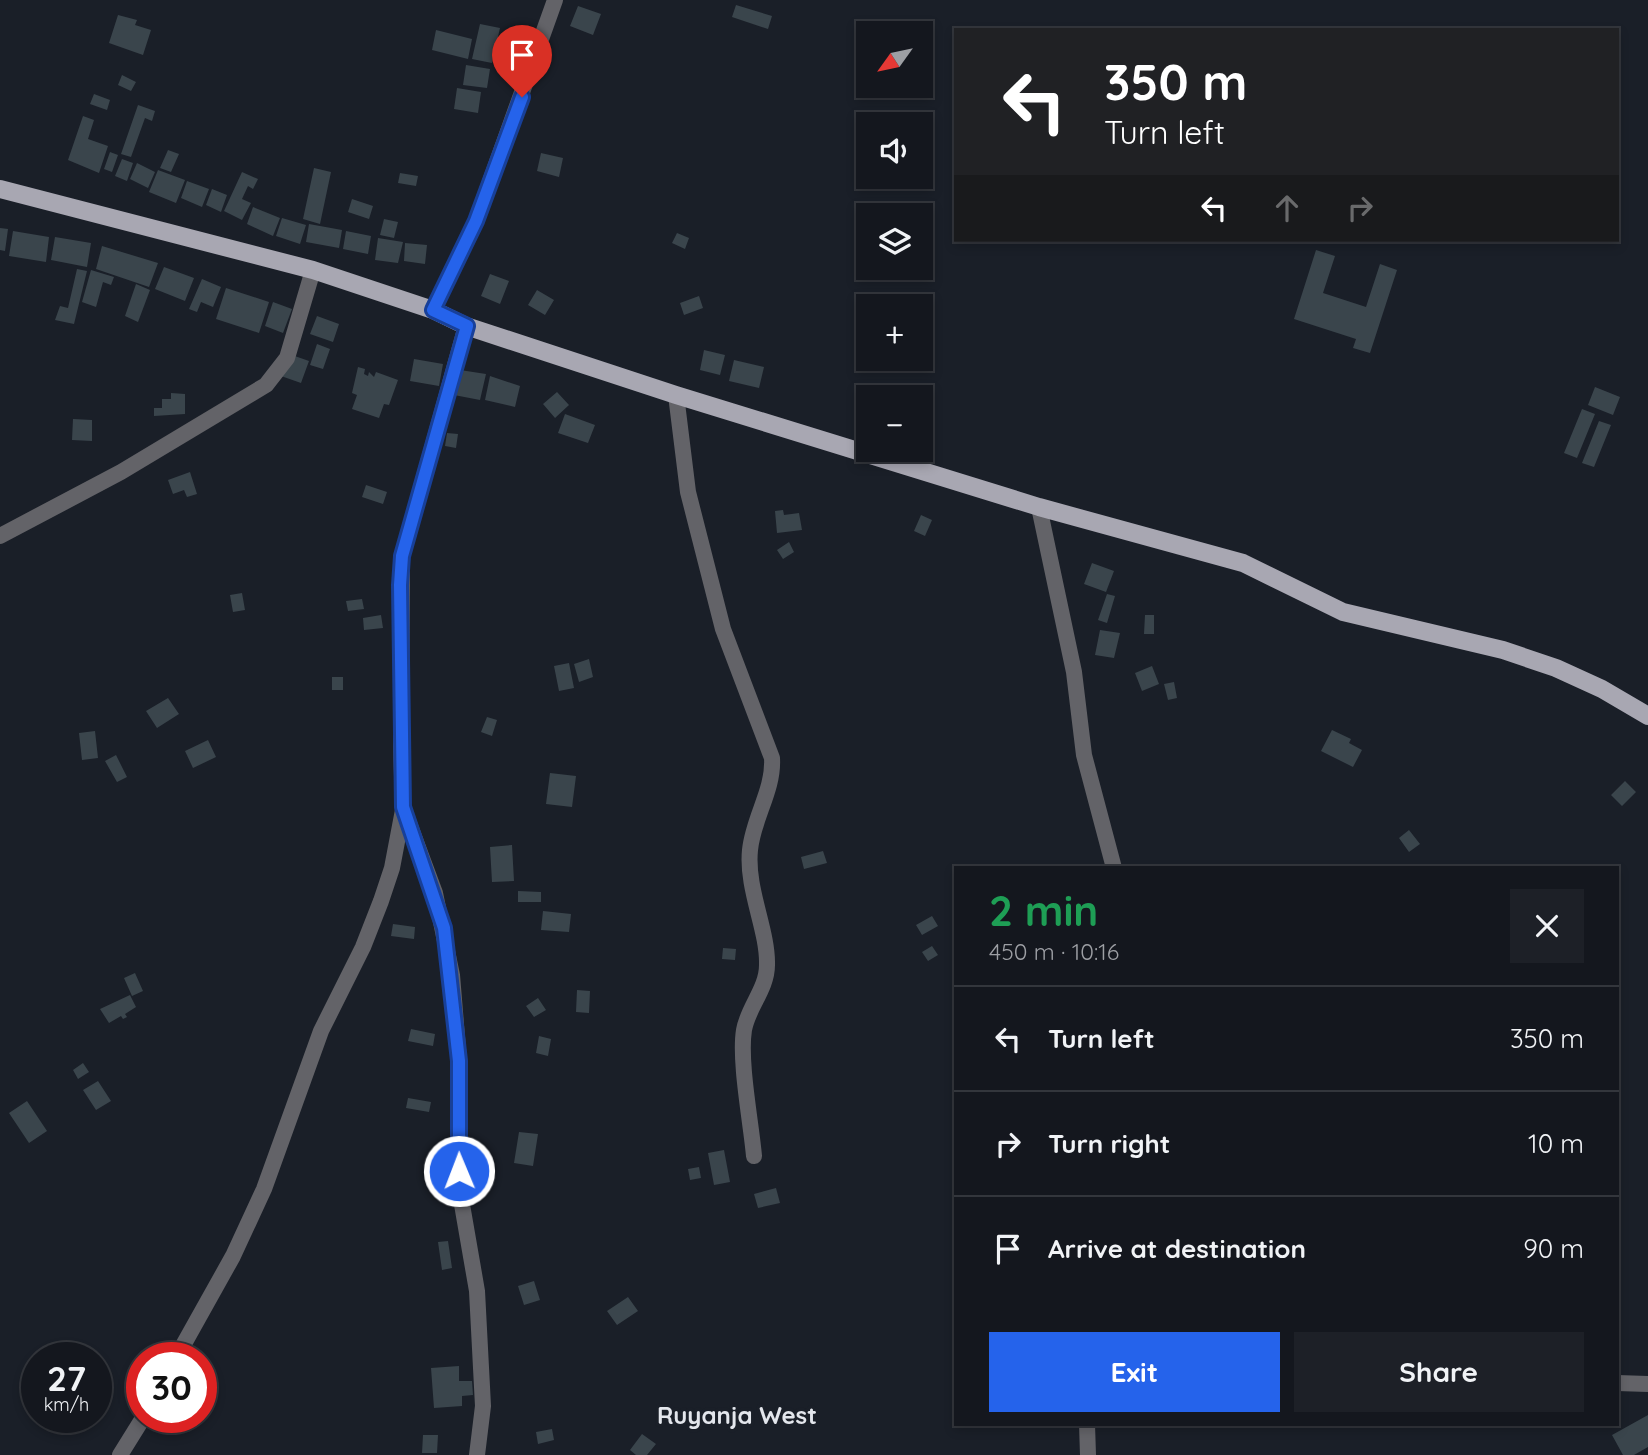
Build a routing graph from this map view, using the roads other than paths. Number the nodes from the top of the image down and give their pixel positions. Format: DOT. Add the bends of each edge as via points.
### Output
graph roads {
  1 [pos="555,0"];
  2 [pos="0,189"];
  3 [pos="313,270"];
  4 [pos="433,310"];
  5 [pos="467,326"];
  6 [pos="676,395"];
  7 [pos="1039,507"];
  8 [pos="0,536"];
  9 [pos="1648,716"];
  10 [pos="403,807"];
  11 [pos="1113,866"];
  12 [pos="754,1156"];
  13 [pos="185,1342"];
  14 [pos="1619,1383"];
  15 [pos="1648,1384"];
  16 [pos="1087,1426"];
  17 [pos="133,1433"];
  18 [pos="120,1455"];
  19 [pos="477,1455"];
  20 [pos="1088,1455"];
  1 -- 4 [label="street" via="476,221"];
  2 -- 3 [label="main road"];
  3 -- 4 [label="main road"];
  3 -- 8 [label="street" via="287,358 266,385 121,472"];
  4 -- 5 [label="main road"];
  5 -- 6 [label="main road"];
  5 -- 10 [label="street" via="402,556"];
  6 -- 7 [label="main road"];
  6 -- 12 [label="street" via="688,492 723,629 772,758 773,774 750,851 751,885 768,963 742,1044"];
  7 -- 9 [label="main road" via="1243,563 1343,612 1503,650 1556,668"];
  7 -- 11 [label="street" via="1074,672 1084,755"];
  10 -- 13 [label="street" via="392,868 363,947 321,1031 264,1189"];
  10 -- 19 [label="street" via="435,893 452,975 459,1061 460,1193 478,1317 483,1406"];
  14 -- 15 [label="street"];
  16 -- 20 [label="street"];
  17 -- 18 [label="street"];
}
